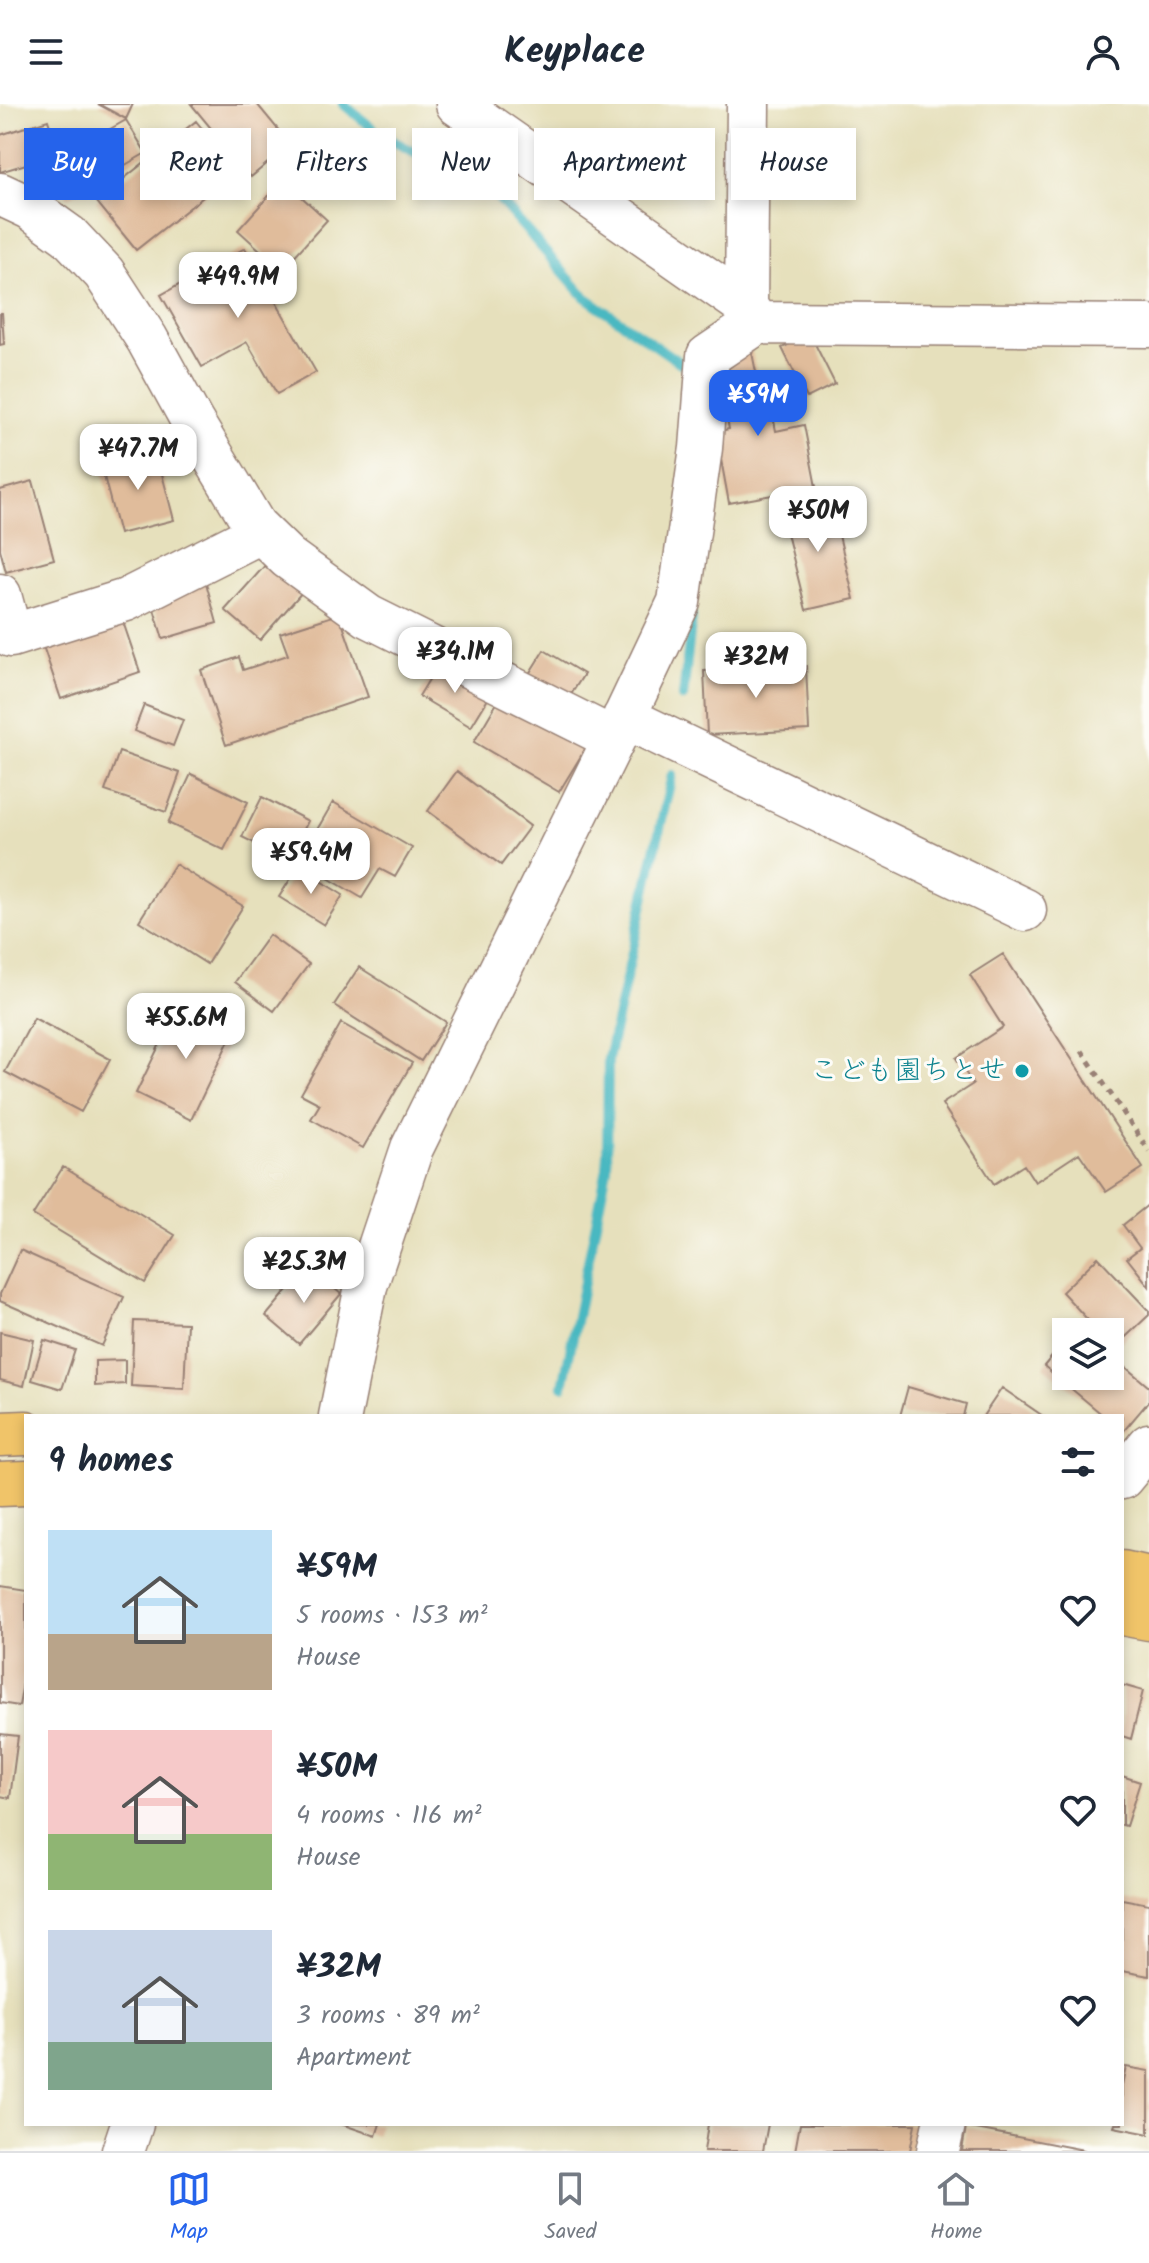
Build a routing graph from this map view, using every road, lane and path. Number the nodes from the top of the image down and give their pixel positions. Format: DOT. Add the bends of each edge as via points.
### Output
graph roads {
  1 [pos="457,104"];
  2 [pos="748,104"];
  3 [pos="0,194"];
  4 [pos="752,315"];
  5 [pos="1149,326"];
  6 [pos="255,526"];
  7 [pos="0,595"];
  8 [pos="619,728"];
  9 [pos="1025,910"];
  10 [pos="1082,1051"];
  11 [pos="1149,1151"];
  12 [pos="340,1414"];
  13 [pos="24,1433"];
  14 [pos="0,1434"];
  15 [pos="1149,1445"];
  16 [pos="1124,1476"];
  17 [pos="24,1483"];
  18 [pos="0,1484"];
  19 [pos="1124,1573"];
  20 [pos="1149,1579"];
  21 [pos="1124,1613"];
  22 [pos="1149,1618"];
  23 [pos="131,2126"];
  24 [pos="944,2126"];
  25 [pos="123,2151"];
  26 [pos="938,2151"];
  1 -- 4 [label="lane"];
  2 -- 4 [label="lane"];
  3 -- 6 [label="lane" via="69,236 104,273"];
  4 -- 5 [label="lane"];
  4 -- 8 [label="lane" via="708,356 679,602"];
  6 -- 7 [label="lane" via="249,538 126,600 11,636"];
  6 -- 8 [label="lane" via="288,558 368,616"];
  8 -- 9 [label="lane"];
  8 -- 12 [label="lane" via="412,1148 366,1286"];
  10 -- 11 [label="path"];
  13 -- 14 [label="main road"];
  15 -- 16 [label="lane"];
  17 -- 18 [label="main road"];
  19 -- 20 [label="main road"];
  21 -- 22 [label="main road"];
  23 -- 25 [label="lane"];
  24 -- 26 [label="lane"];
}
